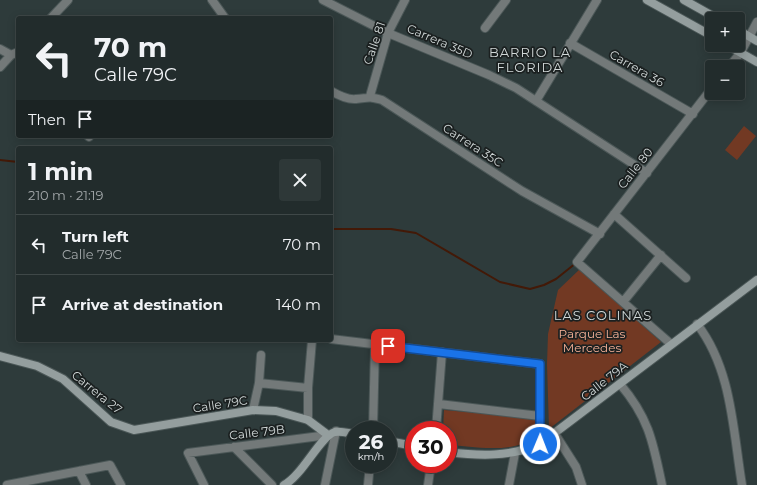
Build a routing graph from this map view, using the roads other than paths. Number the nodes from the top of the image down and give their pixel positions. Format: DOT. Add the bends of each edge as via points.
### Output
graph roads {
  1 [pos="68,0"];
  2 [pos="212,0"];
  3 [pos="323,0"];
  4 [pos="405,0"];
  5 [pos="506,0"];
  6 [pos="597,0"];
  7 [pos="647,0"];
  8 [pos="684,0"];
  9 [pos="335,3"];
  10 [pos="705,12"];
  11 [pos="53,16"];
  12 [pos="224,16"];
  13 [pos="757,22"];
  14 [pos="485,28"];
  15 [pos="388,32"];
  16 [pos="705,32"];
  17 [pos="745,34"];
  18 [pos="750,36"];
  19 [pos="757,41"];
  20 [pos="570,43"];
  21 [pos="745,45"];
  22 [pos="0,49"];
  23 [pos="741,52"];
  24 [pos="14,53"];
  25 [pos="735,60"];
  26 [pos="757,62"];
  27 [pos="0,67"];
  28 [pos="333,92"];
  29 [pos="370,96"];
  30 [pos="705,98"];
  31 [pos="536,101"];
  32 [pos="693,114"];
  33 [pos="647,172"];
  34 [pos="614,214"];
  35 [pos="600,234"];
  36 [pos="661,256"];
  37 [pos="686,278"];
  38 [pos="757,280"];
  39 [pos="623,302"];
  40 [pos="697,324"];
  41 [pos="333,339"];
  42 [pos="312,342"];
  43 [pos="671,344"];
  44 [pos="375,345"];
  45 [pos="442,352"];
  46 [pos="261,355"];
  47 [pos="0,356"];
  48 [pos="259,383"];
  49 [pos="620,384"];
  50 [pos="308,388"];
  51 [pos="439,404"];
  52 [pos="253,410"];
  53 [pos="540,416"];
  54 [pos="308,420"];
  55 [pos="373,421"];
  56 [pos="437,421"];
  57 [pos="134,430"];
  58 [pos="336,432"];
  59 [pos="345,433"];
  60 [pos="555,434"];
  61 [pos="328,435"];
  62 [pos="540,444"];
  63 [pos="234,446"];
  64 [pos="457,453"];
  65 [pos="515,453"];
  66 [pos="79,471"];
  67 [pos="369,473"];
  68 [pos="430,473"];
  69 [pos="36,482"];
  70 [pos="7,485"];
  71 [pos="86,485"];
  72 [pos="121,485"];
  73 [pos="204,485"];
  74 [pos="272,485"];
  75 [pos="284,485"];
  76 [pos="325,485"];
  77 [pos="368,485"];
  78 [pos="428,485"];
  79 [pos="509,485"];
  80 [pos="582,485"];
  81 [pos="662,485"];
  82 [pos="742,485"];
  1 -- 11 [label="street"];
  2 -- 12 [label="street"];
  3 -- 9 [label="street, Carrera 35D"];
  4 -- 15 [label="street, Calle 81"];
  5 -- 14 [label="street"];
  6 -- 20 [label="street"];
  7 -- 16 [label="street"];
  8 -- 10 [label="street"];
  9 -- 15 [label="street, Carrera 35D"];
  13 -- 18 [label="street"];
  15 -- 29 [label="street, Calle 81"];
  15 -- 31 [label="street, Carrera 35D" via="489,75"];
  17 -- 18 [label="street"];
  18 -- 19 [label="street"];
  18 -- 21 [label="street"];
  20 -- 31 [label="street"];
  20 -- 32 [label="street, Carrera 36"];
  22 -- 24 [label="street"];
  23 -- 25 [label="street"];
  23 -- 26 [label="street"];
  24 -- 27 [label="street"];
  28 -- 29 [label="street, Carrera 35C" via="355,99"];
  29 -- 35 [label="street, Carrera 35C" via="382,100 522,191"];
  30 -- 32 [label="street, Calle 80"];
  31 -- 33 [label="street, Carrera 35D"];
  32 -- 33 [label="street, Calle 80"];
  33 -- 34 [label="street, Calle 80"];
  34 -- 35 [label="street, Calle 80"];
  34 -- 36 [label="street"];
  35 -- 39 [label="street, Calle 80" via="577,262"];
  36 -- 37 [label="street"];
  36 -- 39 [label="street"];
  38 -- 40 [label="street, Calle 79A"];
  39 -- 43 [label="street"];
  40 -- 43 [label="street, Calle 79A"];
  40 -- 82 [label="street" via="710,342 722,368"];
  41 -- 44 [label="street"];
  42 -- 50 [label="street"];
  43 -- 49 [label="street, Calle 79A"];
  44 -- 45 [label="street"];
  44 -- 55 [label="street"];
  45 -- 51 [label="street"];
  45 -- 53 [label="street" via="540,364"];
  46 -- 48 [label="street"];
  47 -- 57 [label="street, Carrera 27" via="37,366 63,379 111,422"];
  48 -- 50 [label="street"];
  48 -- 52 [label="street"];
  49 -- 60 [label="street, Calle 79A"];
  49 -- 81 [label="street" via="636,403 652,436"];
  50 -- 54 [label="street"];
  51 -- 53 [label="street"];
  51 -- 56 [label="street"];
  52 -- 54 [label="street, Calle 79C" via="276,411"];
  52 -- 57 [label="street, Calle 79C"];
  53 -- 62 [label="street"];
  54 -- 61 [label="street, Calle 79C"];
  58 -- 59 [label="street"];
  58 -- 61 [label="street"];
  58 -- 76 [label="street"];
  60 -- 62 [label="street, Calle 79A"];
  60 -- 80 [label="street" via="576,467"];
  61 -- 63 [label="street, Calle 79B"];
  61 -- 75 [label="street" via="299,473"];
  62 -- 65 [label="street, Calle 79A"];
  63 -- 73 [label="street, Calle 79B" via="188,454"];
  63 -- 74 [label="street"];
  64 -- 65 [label="street, Calle 79A" via="494,456"];
  65 -- 79 [label="street"];
  66 -- 69 [label="street"];
  66 -- 71 [label="street"];
  66 -- 72 [label="street" via="110,465"];
  67 -- 77 [label="street"];
  68 -- 78 [label="street"];
  69 -- 70 [label="street"];
}
